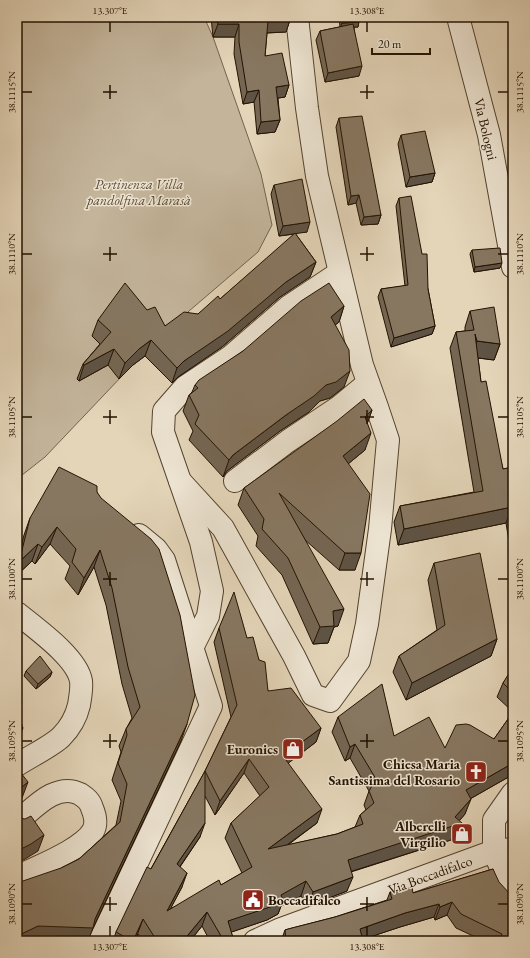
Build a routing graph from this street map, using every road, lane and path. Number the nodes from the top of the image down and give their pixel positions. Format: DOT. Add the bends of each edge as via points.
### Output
graph roads {
  1 [pos="297,17"];
  2 [pos="458,17"];
  3 [pos="513,267"];
  4 [pos="339,273"];
  5 [pos="368,383"];
  6 [pos="180,481"];
  7 [pos="235,481"];
  8 [pos="127,525"];
  9 [pos="17,613"];
  10 [pos="192,648"];
  11 [pos="17,765"];
  12 [pos="513,793"];
  13 [pos="17,822"];
  14 [pos="503,850"];
  15 [pos="17,877"];
  16 [pos="513,898"];
  17 [pos="100,941"];
  18 [pos="255,941"];
  1 -- 4 [label="street" via="317,176"];
  2 -- 3 [label="street, Via Bologni" via="488,135"];
  4 -- 5 [label="street"];
  4 -- 6 [label="street" via="288,307 230,357 185,388 164,410 163,432"];
  5 -- 6 [label="street" via="388,440 380,529 368,624 359,661 330,701 313,694 223,528"];
  5 -- 7 [label="street" via="339,407"];
  6 -- 10 [label="street" via="201,542 212,591 208,616"];
  8 -- 10 [label="street" via="156,549 164,560"];
  9 -- 11 [label="street" via="62,652 75,666 81,681 78,709 70,726 60,738"];
  10 -- 17 [label="street" via="211,706"];
  12 -- 14 [label="street" via="494,820"];
  13 -- 15 [label="street" via="48,797 62,791 75,792 87,798 95,818 93,831 84,841"];
  14 -- 16 [label="street"];
  14 -- 18 [label="street, Via Boccadifalco" via="281,929"];
}
